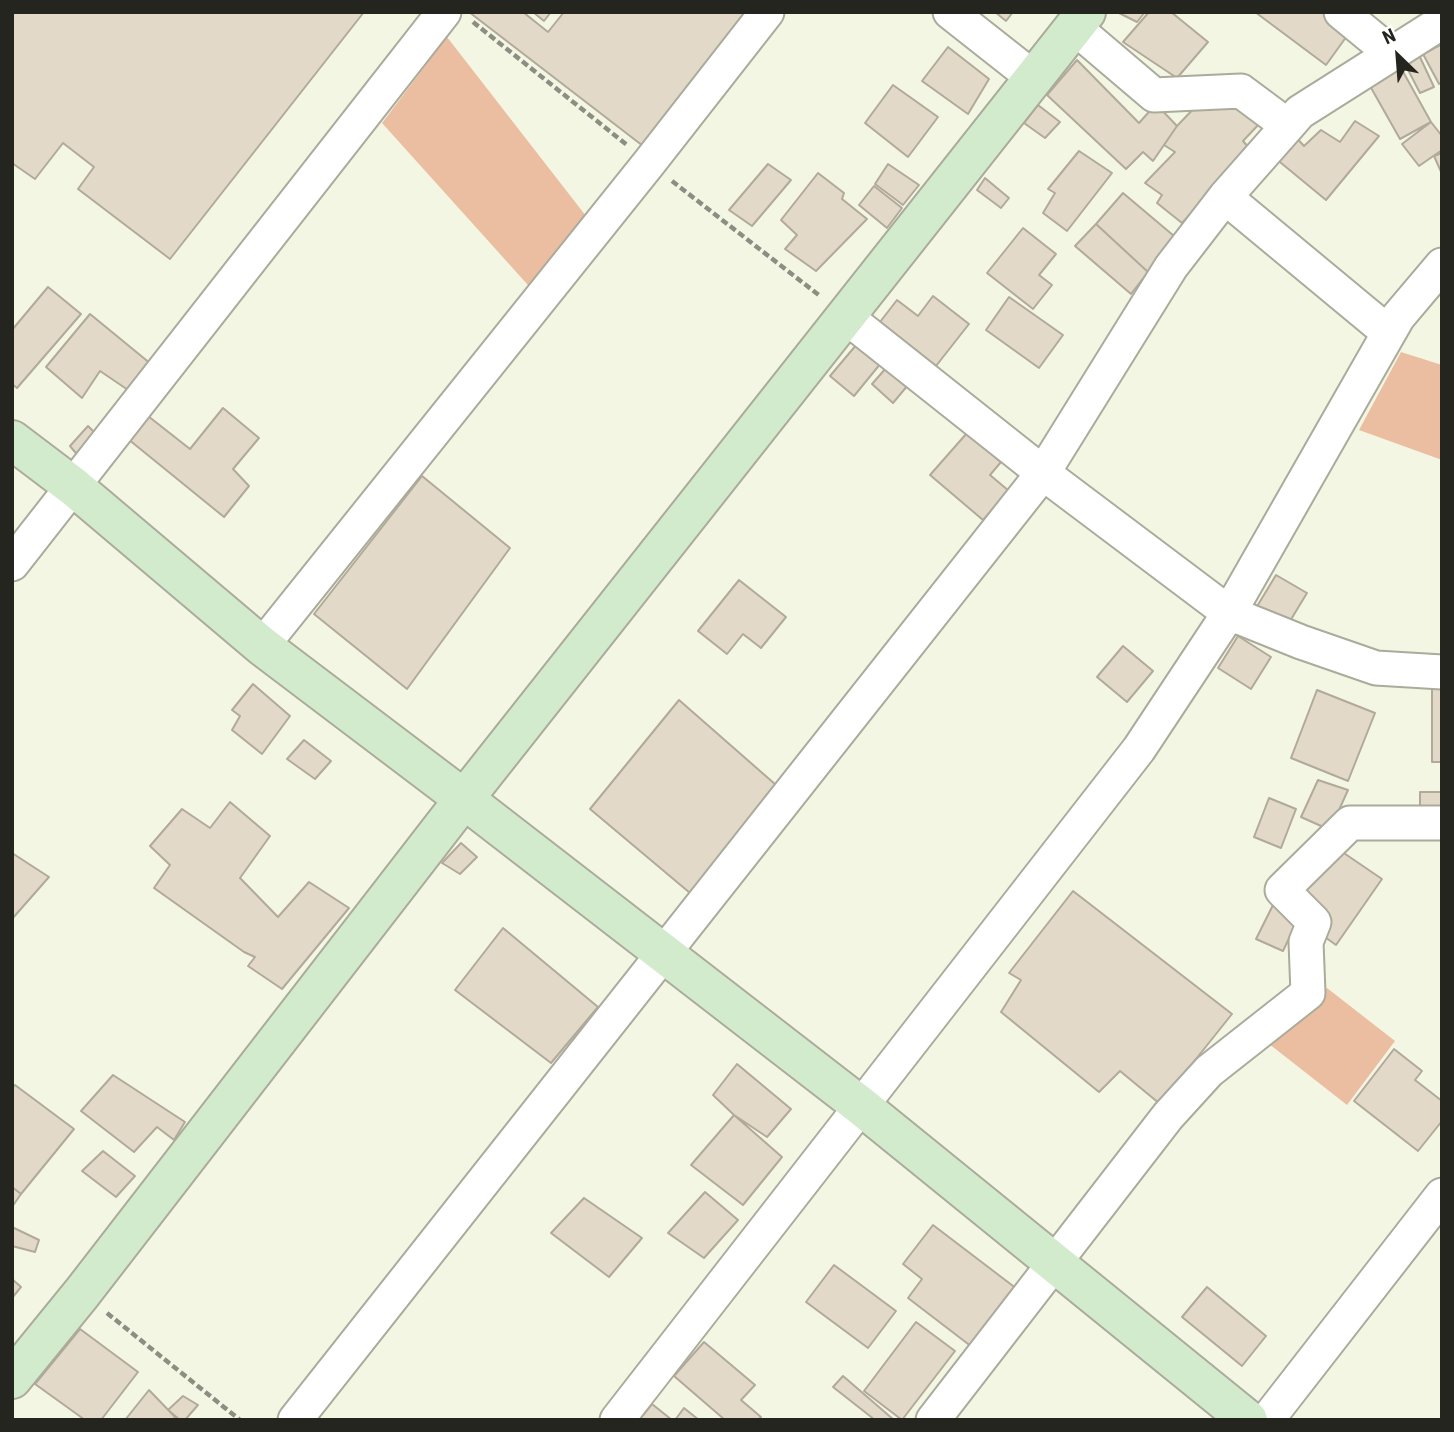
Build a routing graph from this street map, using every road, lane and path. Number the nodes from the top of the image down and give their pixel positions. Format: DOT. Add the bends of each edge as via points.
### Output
graph roads {
  1 [pos="444,12"];
  2 [pos="767,12"];
  3 [pos="950,12"];
  4 [pos="1341,12"];
  5 [pos="1080,20"];
  6 [pos="1442,22"];
  7 [pos="1392,54"];
  8 [pos="1035,79"];
  9 [pos="1288,126"];
  10 [pos="1225,197"];
  11 [pos="1442,265"];
  12 [pos="845,316"];
  13 [pos="1389,333"];
  14 [pos="12,440"];
  15 [pos="1043,473"];
  16 [pos="74,487"];
  17 [pos="12,564"];
  18 [pos="1229,613"];
  19 [pos="262,646"];
  20 [pos="1442,672"];
  21 [pos="464,799"];
  22 [pos="1442,823"];
  23 [pos="664,954"];
  24 [pos="861,1106"];
  25 [pos="1442,1195"];
  26 [pos="1054,1264"];
  27 [pos="82,1293"];
  28 [pos="12,1379"];
  29 [pos="240,1420"];
  30 [pos="295,1420"];
  31 [pos="617,1420"];
  32 [pos="933,1420"];
  33 [pos="1248,1420"];
  34 [pos="1267,1420"];
  1 -- 16 [label="street"];
  2 -- 19 [label="street"];
  3 -- 8 [label="street"];
  4 -- 7 [label="street"];
  5 -- 8 [label="street"];
  5 -- 9 [label="street" via="1154,96 1241,92"];
  6 -- 7 [label="street"];
  7 -- 9 [label="street" via="1300,112"];
  8 -- 12 [label="street"];
  9 -- 10 [label="street"];
  10 -- 13 [label="street"];
  10 -- 15 [label="street" via="1171,267"];
  11 -- 13 [label="street"];
  12 -- 15 [label="street"];
  12 -- 21 [label="street"];
  13 -- 18 [label="street"];
  14 -- 16 [label="street"];
  15 -- 18 [label="street"];
  15 -- 23 [label="street"];
  16 -- 17 [label="street"];
  16 -- 19 [label="street"];
  18 -- 20 [label="street" via="1376,668"];
  18 -- 24 [label="street" via="1139,749"];
  19 -- 21 [label="street"];
  21 -- 23 [label="street"];
  21 -- 27 [label="street"];
  22 -- 26 [label="street" via="1350,823 1282,890 1314,922 1306,942 1308,993 1209,1071 1168,1116"];
  23 -- 24 [label="street"];
  23 -- 30 [label="street"];
  24 -- 26 [label="street"];
  24 -- 31 [label="street"];
  25 -- 34 [label="street"];
  26 -- 32 [label="street"];
  26 -- 33 [label="street"];
  27 -- 28 [label="street"];
  27 -- 29 [label="path"];
}
